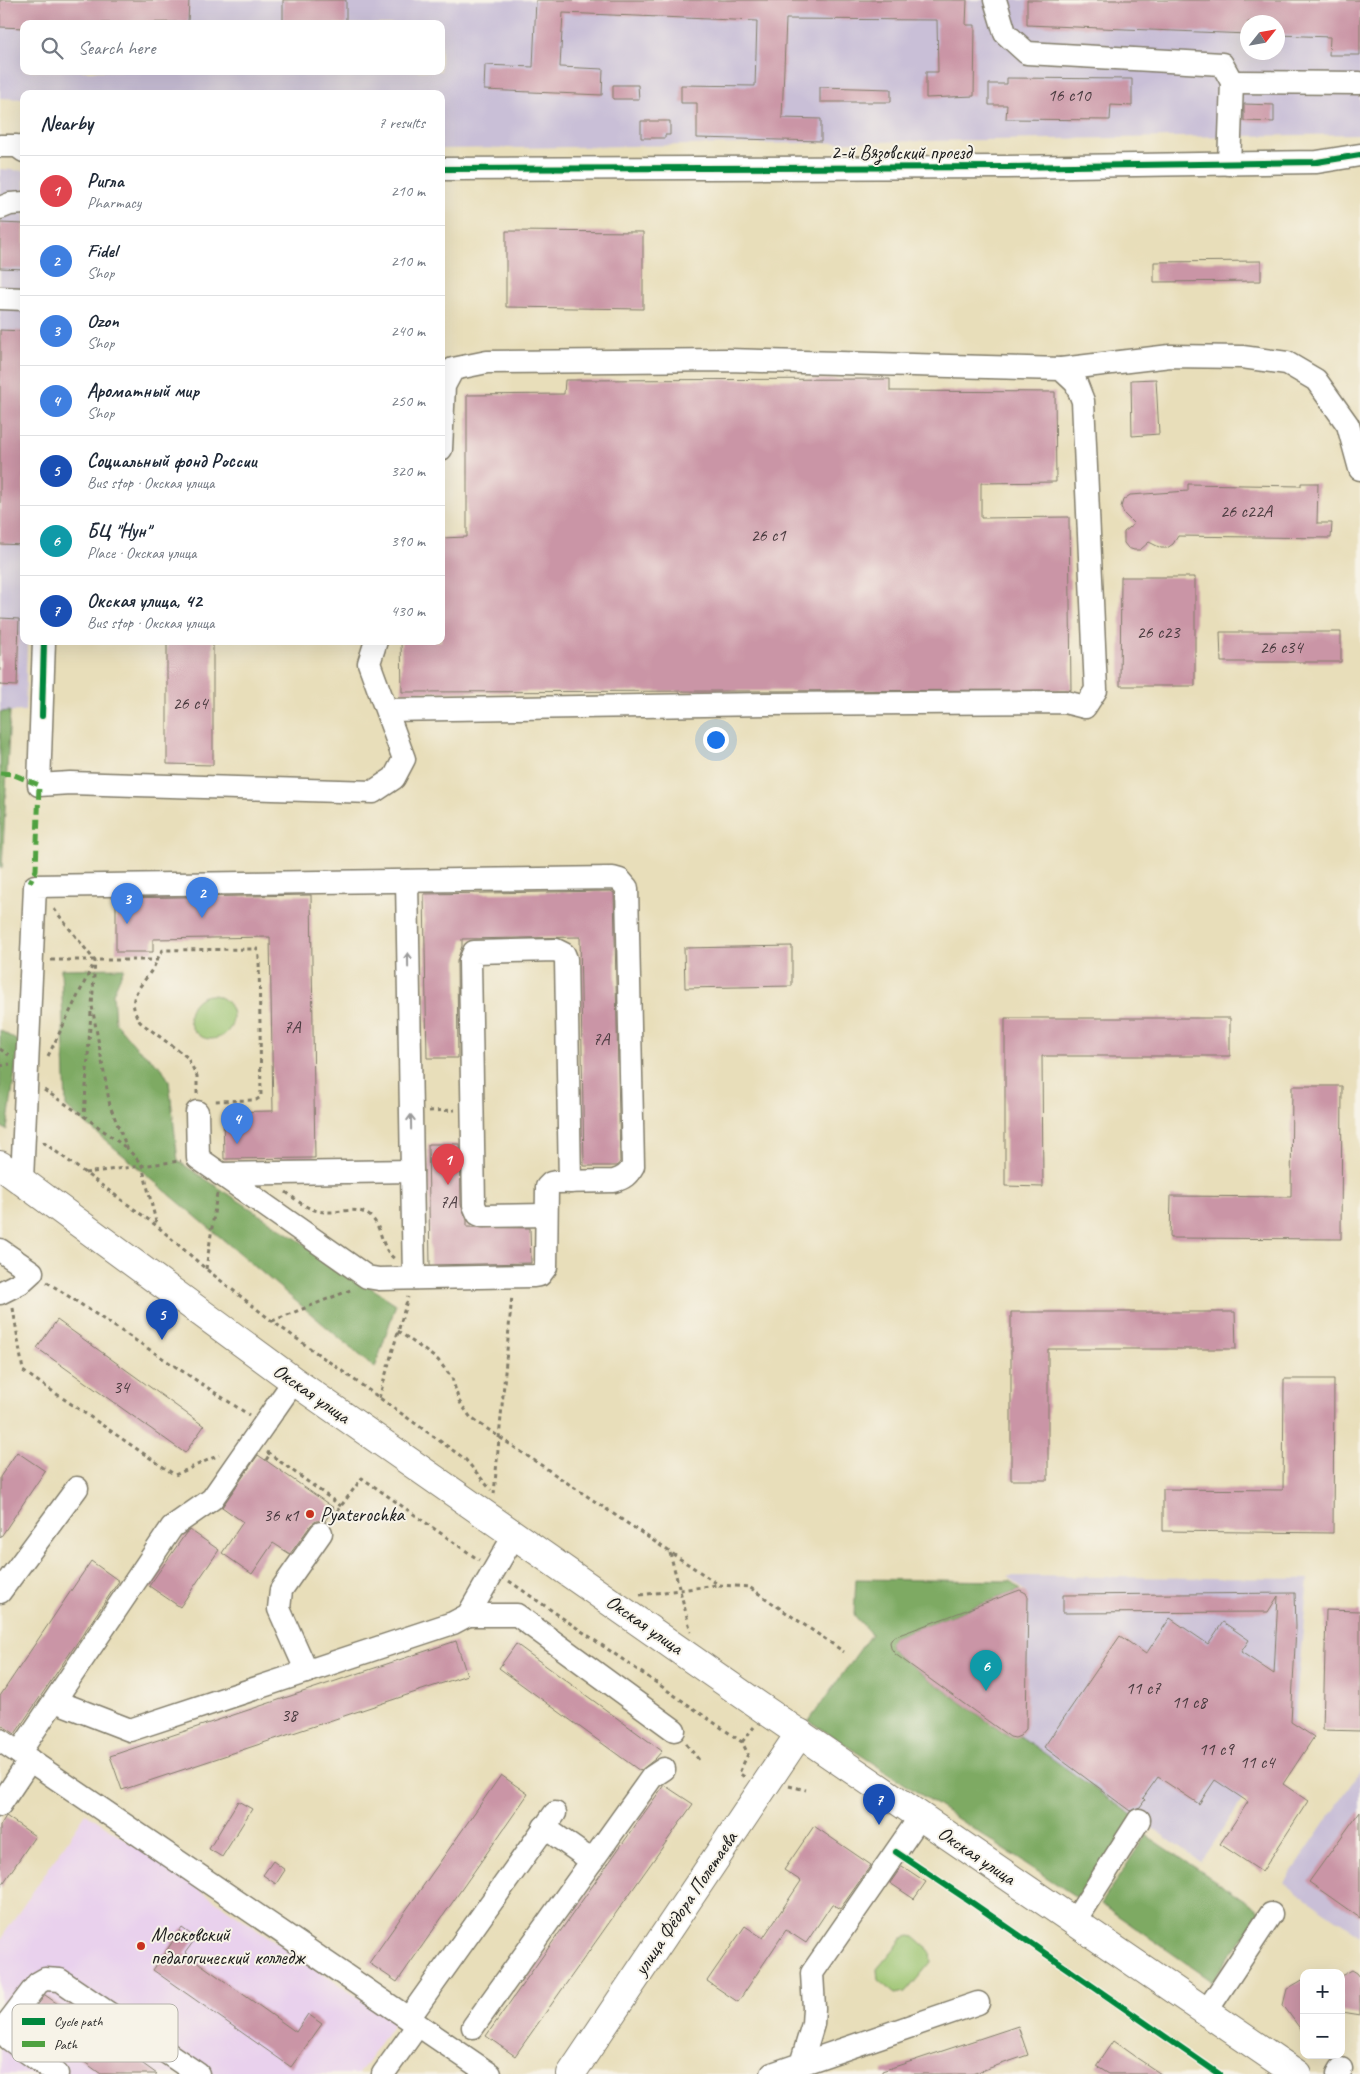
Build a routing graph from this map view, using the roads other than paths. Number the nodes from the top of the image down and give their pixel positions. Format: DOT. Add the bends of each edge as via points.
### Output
graph roads {
  1 [pos="995,0"];
  2 [pos="1232,82"];
  3 [pos="1360,84"];
  4 [pos="0,146"];
  5 [pos="20,148"];
  6 [pos="1360,155"];
  7 [pos="1229,164"];
  8 [pos="445,170"];
  9 [pos="20,203"];
  10 [pos="0,208"];
  11 [pos="0,298"];
  12 [pos="20,299"];
  13 [pos="1061,369"];
  14 [pos="445,384"];
  15 [pos="1360,469"];
  16 [pos="44,645"];
  17 [pos="375,645"];
  18 [pos="387,710"];
  19 [pos="407,881"];
  20 [pos="197,1107"];
  21 [pos="0,1165"];
  22 [pos="412,1171"];
  23 [pos="220,1174"];
  24 [pos="22,1180"];
  25 [pos="570,1182"];
  26 [pos="546,1215"];
  27 [pos="0,1250"];
  28 [pos="413,1275"];
  29 [pos="5,1292"];
  30 [pos="294,1381"];
  31 [pos="77,1488"];
  32 [pos="321,1533"];
  33 [pos="515,1534"];
  34 [pos="0,1592"];
  35 [pos="468,1614"];
  36 [pos="307,1672"];
  37 [pos="55,1701"];
  38 [pos="804,1727"];
  39 [pos="674,1730"];
  40 [pos="0,1740"];
  41 [pos="25,1757"];
  42 [pos="664,1769"];
  43 [pos="0,1805"];
  44 [pos="920,1817"];
  45 [pos="1139,1820"];
  46 [pos="592,1861"];
  47 [pos="1271,1914"];
  48 [pos="1074,1922"];
  49 [pos="22,2004"];
  50 [pos="95,2004"];
  51 [pos="978,2004"];
  52 [pos="1206,2012"];
  53 [pos="12,2018"];
  54 [pos="414,2021"];
  55 [pos="473,2027"];
  56 [pos="12,2042"];
  57 [pos="178,2060"];
  58 [pos="40,2062"];
  59 [pos="801,2064"];
  60 [pos="57,2074"];
  61 [pos="198,2074"];
  62 [pos="383,2074"];
  63 [pos="490,2074"];
  64 [pos="570,2074"];
  65 [pos="772,2074"];
  66 [pos="1297,2074"];
  1 -- 2 [label="street" via="1005,33 1028,53 1222,64"];
  2 -- 3 [label="street"];
  2 -- 7 [label="street"];
  4 -- 5 [label="street"];
  6 -- 7 [label="street, 2-й Вязовский проезд" via="1317,162"];
  7 -- 8 [label="street, 2-й Вязовский проезд"];
  9 -- 10 [label="street"];
  11 -- 12 [label="street"];
  13 -- 14 [label="street" via="728,360 487,362 453,369"];
  13 -- 15 [label="street" via="1170,356 1242,357 1287,363 1316,380 1348,425"];
  13 -- 18 [label="street" via="1076,383 1083,400 1096,690 1085,707 1064,702"];
  16 -- 18 [label="street" via="39,785 70,783 373,792 394,778 404,759"];
  17 -- 18 [label="street" via="369,663"];
  22 -- 19 [label="street, one-way"];
  19 -- 24 [label="street" via="35,886"];
  19 -- 25 [label="street" via="614,878 627,888 633,1166 623,1178 614,1181"];
  20 -- 23 [label="street" via="198,1158"];
  21 -- 24 [label="main road, Окская улица"];
  22 -- 23 [label="street"];
  22 -- 28 [label="street"];
  23 -- 28 [label="street" via="361,1274 379,1279"];
  24 -- 30 [label="main road, Окская улица"];
  25 -- 26 [label="street" via="556,1182 547,1188"];
  25 -- 26 [label="street" via="564,954 556,950 474,952 470,961 475,1210 483,1216"];
  26 -- 28 [label="street" via="539,1260 546,1267 540,1275"];
  27 -- 29 [label="street" via="32,1272"];
  30 -- 33 [label="main road, Окская улица"];
  30 -- 37 [label="street" via="262,1440 212,1499 172,1527"];
  31 -- 34 [label="street"];
  32 -- 36 [label="street" via="281,1590 279,1609"];
  33 -- 35 [label="street"];
  33 -- 38 [label="main road, Окская улица"];
  35 -- 36 [label="street" via="453,1623"];
  35 -- 39 [label="street" via="516,1616"];
  36 -- 37 [label="street" via="130,1730"];
  37 -- 41 [label="street"];
  38 -- 44 [label="main road, Окская улица"];
  38 -- 64 [label="main road, улица Фёдора Полетаева"];
  40 -- 41 [label="street"];
  41 -- 43 [label="street"];
  41 -- 54 [label="street"];
  42 -- 46 [label="street" via="652,1777"];
  44 -- 48 [label="main road, Окская улица"];
  44 -- 59 [label="street" via="812,1973 813,2024"];
  45 -- 48 [label="street"];
  46 -- 54 [label="street" via="549,1820"];
  46 -- 55 [label="street"];
  47 -- 52 [label="street"];
  48 -- 52 [label="main road, Окская улица"];
  49 -- 50 [label="street" via="38,1983 45,1979 60,1980"];
  51 -- 59 [label="street"];
  52 -- 66 [label="main road, Окская улица"];
  53 -- 56 [label="street" via="5,2033"];
  54 -- 62 [label="street"];
  54 -- 63 [label="street"];
  57 -- 61 [label="street"];
  58 -- 60 [label="street"];
  59 -- 65 [label="street"];
}
